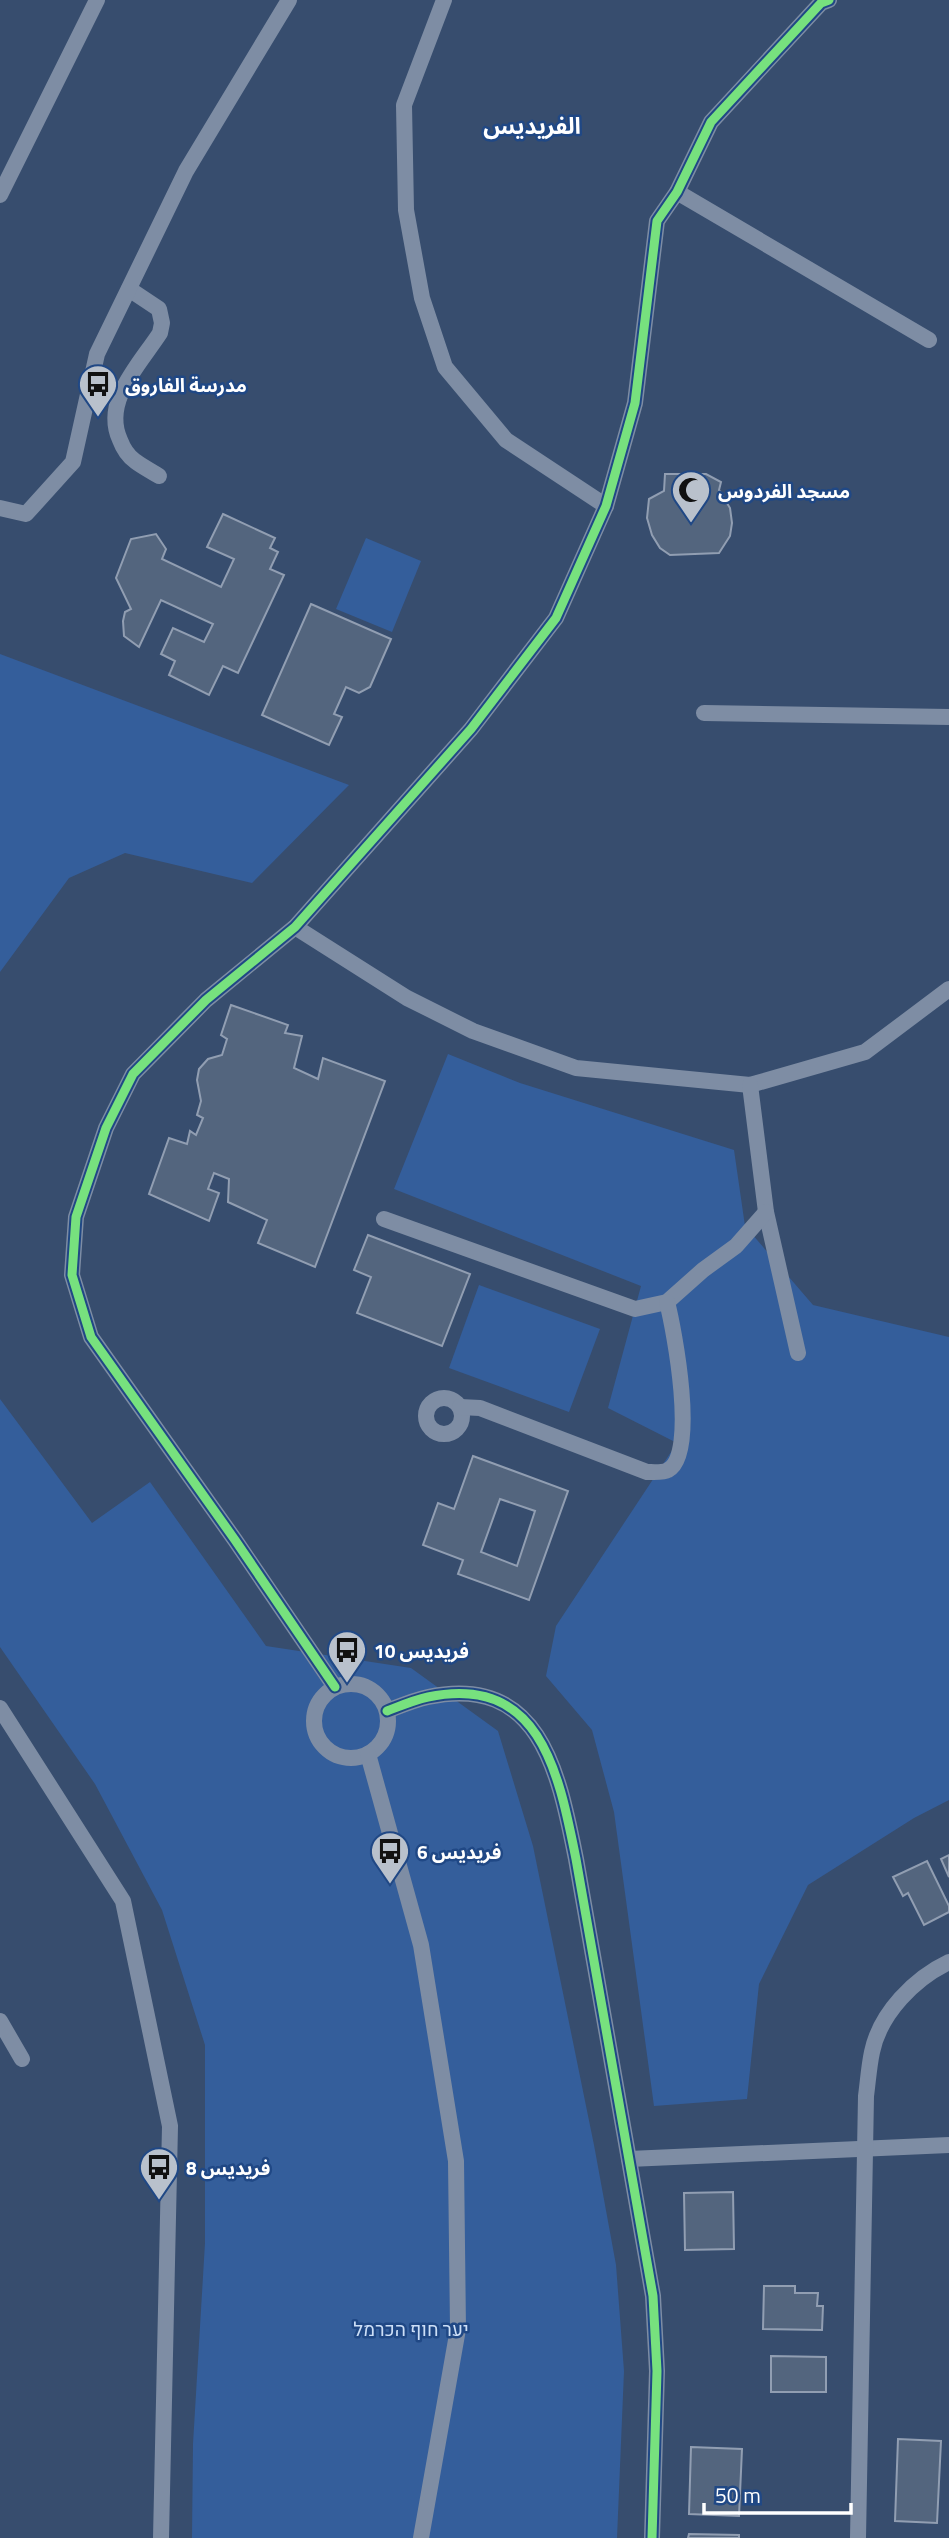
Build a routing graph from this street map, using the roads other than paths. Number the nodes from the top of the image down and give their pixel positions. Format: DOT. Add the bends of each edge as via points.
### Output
graph roads {
  1 [pos="97,0"];
  2 [pos="289,0"];
  3 [pos="444,0"];
  4 [pos="828,0"];
  5 [pos="677,192"];
  6 [pos="0,195"];
  7 [pos="129,289"];
  8 [pos="929,340"];
  9 [pos="159,476"];
  10 [pos="606,506"];
  11 [pos="0,508"];
  12 [pos="704,713"];
  13 [pos="949,717"];
  14 [pos="295,927"];
  15 [pos="949,989"];
  16 [pos="750,1085"];
  17 [pos="766,1212"];
  18 [pos="384,1219"];
  19 [pos="667,1302"];
  20 [pos="798,1353"];
  21 [pos="460,1407"];
  22 [pos="335,1687"];
  23 [pos="0,1708"];
  24 [pos="387,1711"];
  25 [pos="368,1754"];
  26 [pos="949,1962"];
  27 [pos="0,2021"];
  28 [pos="22,2059"];
  29 [pos="949,2145"];
  30 [pos="866,2150"];
  31 [pos="629,2159"];
  32 [pos="161,2538"];
  33 [pos="421,2538"];
  34 [pos="652,2538"];
  35 [pos="858,2538"];
  1 -- 6 [label="street"];
  2 -- 7 [label="street" via="186,171"];
  3 -- 10 [label="street" via="404,105 405,210 422,298 445,366 506,440"];
  4 -- 5 [label="street" via="711,122"];
  5 -- 8 [label="street"];
  5 -- 10 [label="street" via="657,221 635,403"];
  7 -- 9 [label="street" via="159,309 162,323 160,334 120,394 114,416 116,430 134,460"];
  7 -- 11 [label="street" via="97,354 73,462 26,514"];
  10 -- 14 [label="street" via="555,618 471,729"];
  12 -- 13 [label="street"];
  14 -- 16 [label="street" via="418,1003 473,1031 576,1068"];
  14 -- 22 [label="street" via="206,1000 133,1074 106,1128 76,1217 72,1275 91,1337"];
  15 -- 16 [label="street" via="865,1052"];
  16 -- 17 [label="street"];
  17 -- 19 [label="street" via="736,1246"];
  17 -- 20 [label="street"];
  18 -- 19 [label="street" via="635,1309"];
  19 -- 21 [label="street" via="684,1412 678,1453 667,1471 647,1472 480,1408"];
  22 -- 24 [label="street" via="360,1685 372,1690"];
  22 -- 25 [label="street" via="317,1703 313,1726 317,1737 324,1747 345,1758"];
  23 -- 32 [label="street" via="124,1901 170,2126"];
  24 -- 25 [label="street" via="385,1736"];
  24 -- 31 [label="street" via="428,1697 476,1696 523,1716 538,1735 566,1812"];
  25 -- 33 [label="street" via="421,1945 456,2161 458,2329"];
  26 -- 30 [label="street" via="908,1990 886,2019 872,2050"];
  27 -- 28 [label="street"];
  29 -- 30 [label="street"];
  30 -- 31 [label="street"];
  30 -- 35 [label="street"];
  31 -- 34 [label="street" via="653,2296 657,2371"];
}
